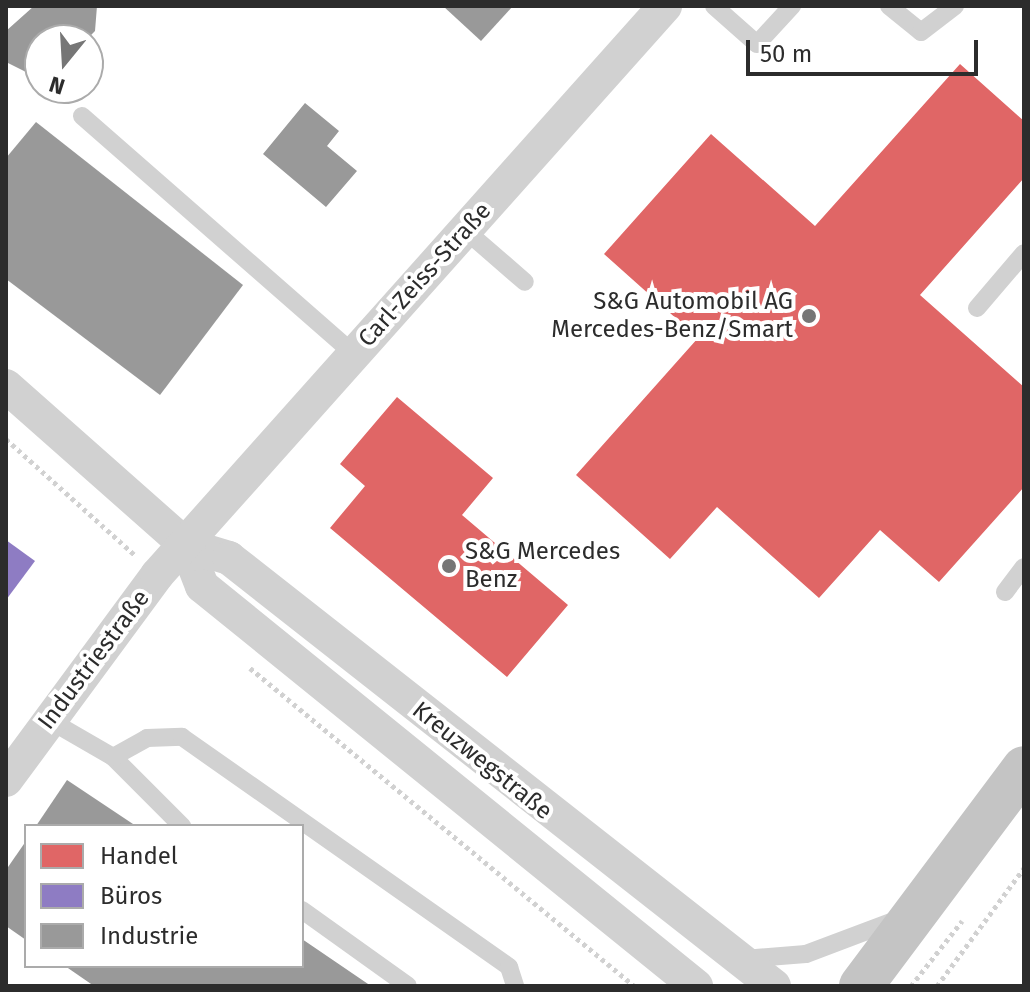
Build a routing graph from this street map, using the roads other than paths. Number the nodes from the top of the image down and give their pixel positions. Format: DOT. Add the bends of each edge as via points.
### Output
graph roads {
  1 [pos="665,6"];
  2 [pos="714,6"];
  3 [pos="792,6"];
  4 [pos="889,6"];
  5 [pos="955,6"];
  6 [pos="82,116"];
  7 [pos="465,230"];
  8 [pos="1024,253"];
  9 [pos="525,282"];
  10 [pos="977,308"];
  11 [pos="354,354"];
  12 [pos="6,386"];
  13 [pos="186,545"];
  14 [pos="1024,567"];
  15 [pos="1005,592"];
  16 [pos="49,720"];
  17 [pos="113,757"];
  18 [pos="1024,768"];
  19 [pos="6,780"];
  20 [pos="180,824"];
  21 [pos="304,911"];
  22 [pos="917,911"];
  23 [pos="736,959"];
  24 [pos="408,986"];
  25 [pos="515,986"];
  26 [pos="696,986"];
  27 [pos="774,986"];
  28 [pos="861,986"];
  1 -- 7 [label="street, Carl-Zeiss-Straße"];
  2 -- 3 [label="lane" via="757,44"];
  4 -- 5 [label="lane" via="921,32"];
  6 -- 11 [label="lane"];
  7 -- 9 [label="lane"];
  7 -- 11 [label="street, Carl-Zeiss-Straße"];
  8 -- 10 [label="lane"];
  11 -- 13 [label="street, Carl-Zeiss-Straße"];
  12 -- 13 [label="street, Kreuzwegstraße"];
  13 -- 16 [label="street, Industriestraße"];
  13 -- 23 [label="street, Kreuzwegstraße" via="229,558"];
  13 -- 26 [label="street, Kreuzwegstraße" via="202,586"];
  14 -- 15 [label="lane"];
  16 -- 17 [label="lane"];
  16 -- 19 [label="street, Industriestraße"];
  17 -- 20 [label="lane"];
  17 -- 25 [label="lane" via="147,738 182,737 509,967"];
  18 -- 22 [label="main road"];
  21 -- 24 [label="lane"];
  22 -- 23 [label="lane" via="806,954"];
  22 -- 28 [label="main road"];
  23 -- 27 [label="street, Kreuzwegstraße"];
}
